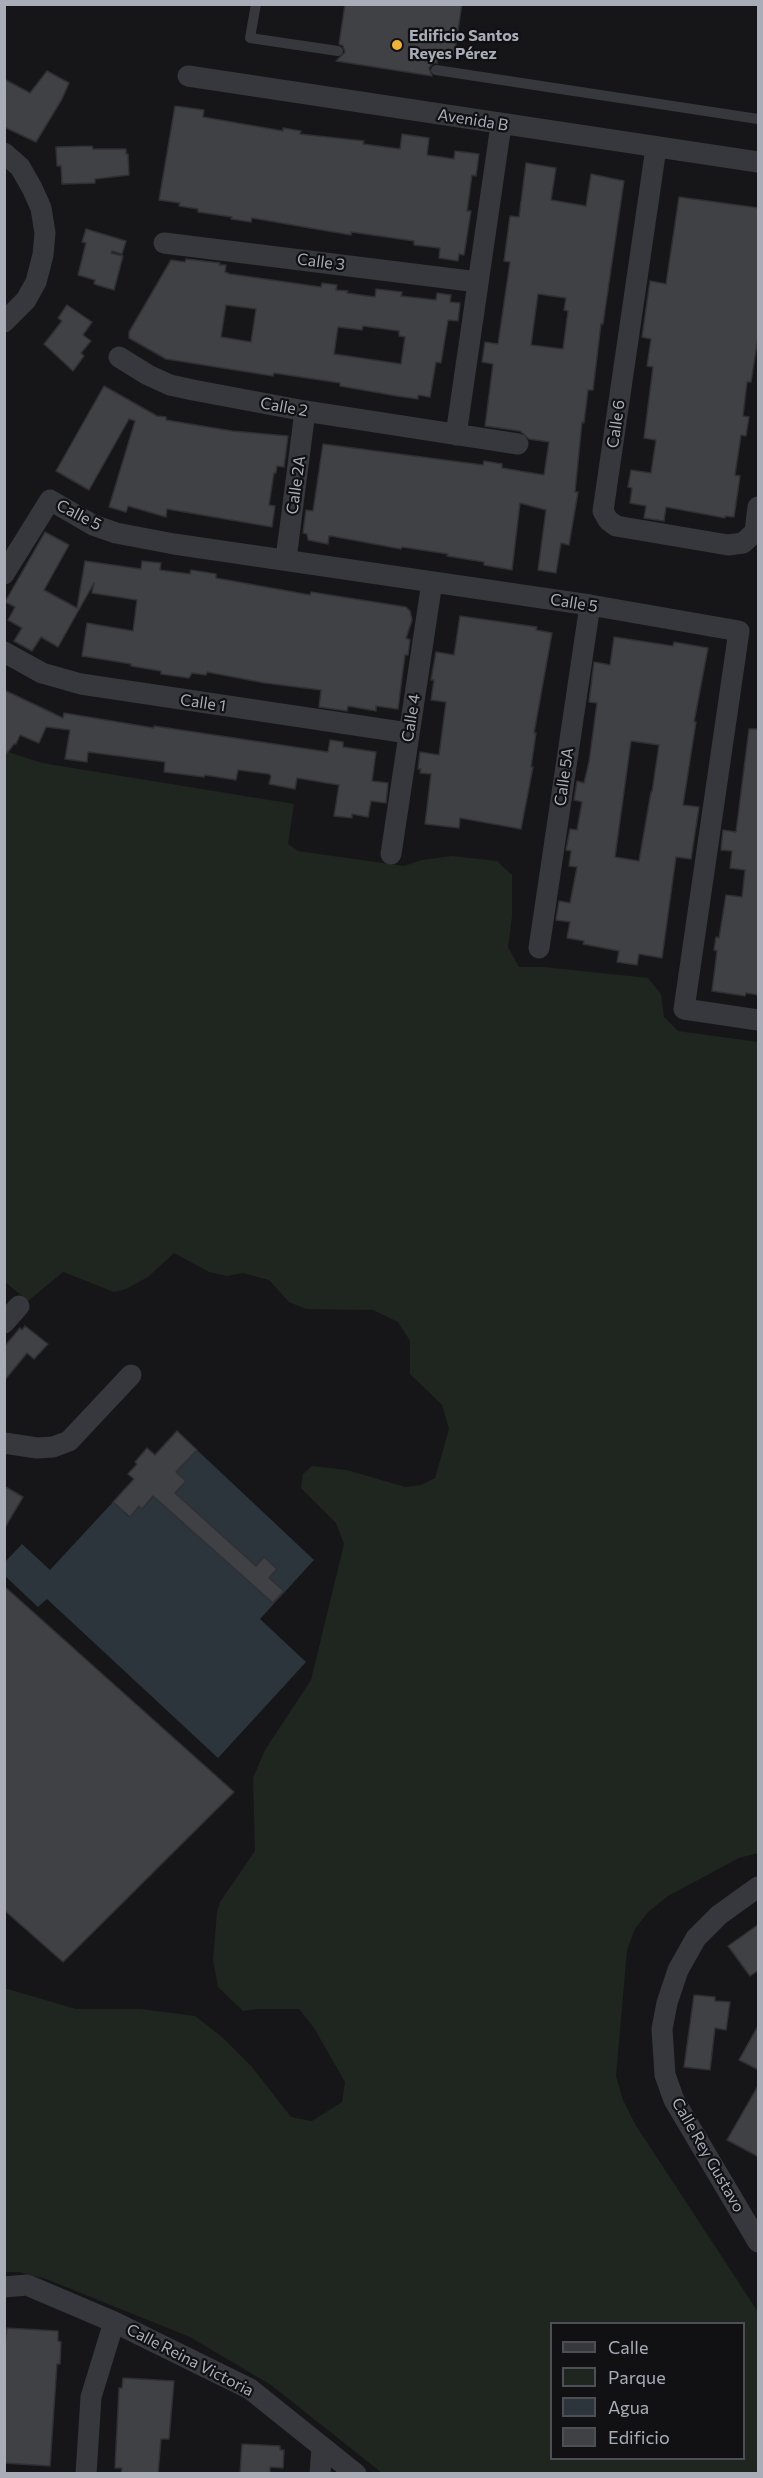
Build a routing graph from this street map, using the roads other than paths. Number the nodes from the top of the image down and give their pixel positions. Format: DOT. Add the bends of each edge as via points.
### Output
graph roads {
  1 [pos="256,4"];
  2 [pos="338,51"];
  3 [pos="436,70"];
  4 [pos="188,76"];
  5 [pos="759,119"];
  6 [pos="501,125"];
  7 [pos="656,148"];
  8 [pos="4,153"];
  9 [pos="759,162"];
  10 [pos="164,243"];
  11 [pos="478,282"];
  12 [pos="4,322"];
  13 [pos="119,357"];
  14 [pos="305,411"];
  15 [pos="456,435"];
  16 [pos="518,444"];
  17 [pos="759,507"];
  18 [pos="286,559"];
  19 [pos="4,574"];
  20 [pos="432,582"];
  21 [pos="590,605"];
  22 [pos="4,652"];
  23 [pos="408,733"];
  24 [pos="392,854"];
  25 [pos="539,948"];
  26 [pos="759,1020"];
  27 [pos="19,1306"];
  28 [pos="4,1323"];
  29 [pos="131,1375"];
  30 [pos="4,1443"];
  31 [pos="759,1887"];
  32 [pos="759,2242"];
  33 [pos="4,2287"];
  34 [pos="114,2322"];
  35 [pos="322,2446"];
  36 [pos="86,2474"];
  37 [pos="320,2474"];
  38 [pos="356,2474"];
  1 -- 2 [label="lane" via="250,38"];
  3 -- 5 [label="lane"];
  4 -- 6 [label="street, Avenida B"];
  6 -- 7 [label="street, Avenida B"];
  6 -- 11 [label="street"];
  7 -- 9 [label="street, Avenida B"];
  7 -- 17 [label="street, Calle 6" via="603,511 616,526 728,545 743,543 755,532"];
  8 -- 12 [label="street" via="20,167 32,188 41,208 45,233 36,282 26,300"];
  10 -- 11 [label="street, Calle 3"];
  11 -- 15 [label="street"];
  13 -- 14 [label="street, Calle 2" via="170,385"];
  14 -- 15 [label="street, Calle 2"];
  14 -- 18 [label="street, Calle 2A"];
  15 -- 16 [label="street, Calle 2"];
  18 -- 19 [label="street, Calle 5" via="116,533 93,525 50,500"];
  18 -- 20 [label="street, Calle 5"];
  20 -- 21 [label="street, Calle 5"];
  20 -- 23 [label="street, Calle 4"];
  21 -- 25 [label="street, Calle 5A"];
  21 -- 26 [label="street, Calle 5" via="738,631 684,1009"];
  22 -- 23 [label="street, Calle 1" via="42,673 81,684"];
  23 -- 24 [label="street, Calle 4"];
  27 -- 28 [label="street"];
  29 -- 30 [label="street" via="69,1441 37,1448"];
  31 -- 32 [label="street, Calle Rey Gustavo" via="718,1915 696,1938 678,1970 662,2029 665,2075 674,2100"];
  33 -- 34 [label="street, Calle Reina Victoria" via="27,2285"];
  34 -- 35 [label="street, Calle Reina Victoria" via="250,2388"];
  34 -- 36 [label="street" via="91,2397"];
  35 -- 37 [label="street"];
  35 -- 38 [label="street, Calle Reina Victoria"];
}
